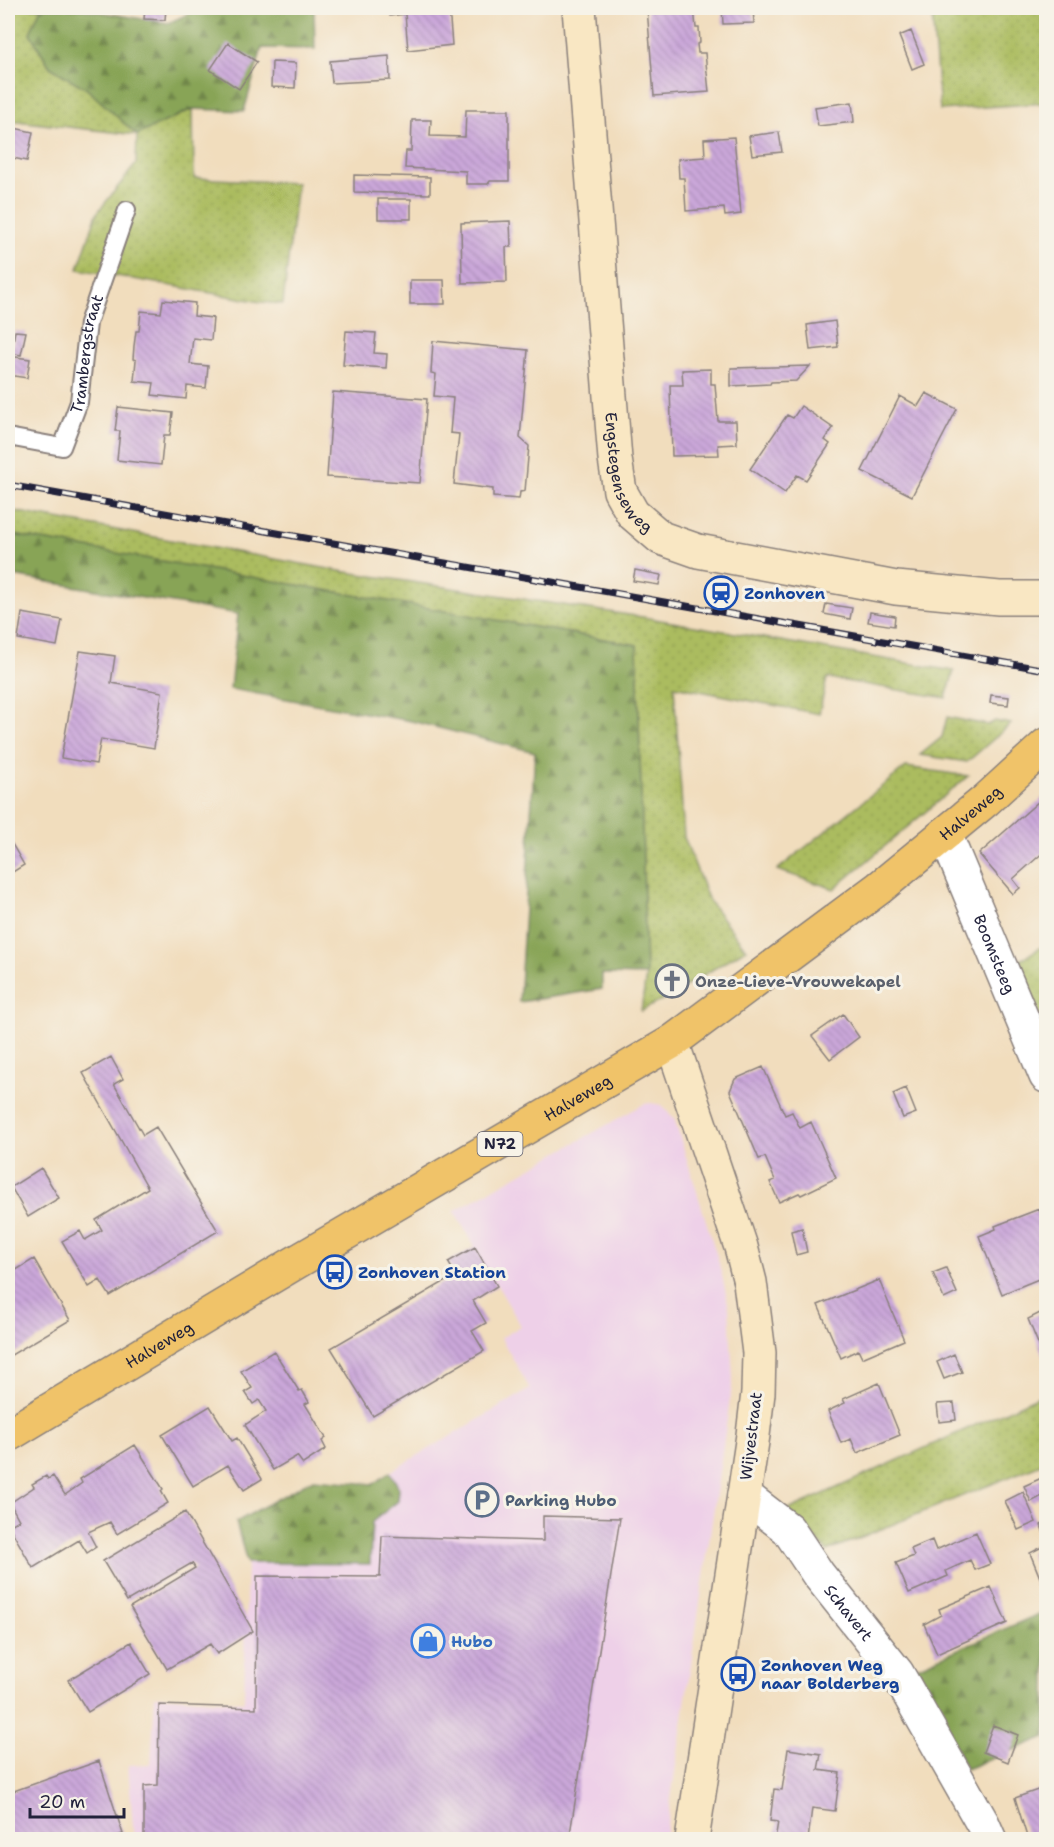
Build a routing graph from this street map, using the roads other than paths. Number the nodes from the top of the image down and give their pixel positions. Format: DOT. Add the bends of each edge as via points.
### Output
graph roads {
  1 [pos="579,8"];
  2 [pos="128,210"];
  3 [pos="8,437"];
  4 [pos="1047,598"];
  5 [pos="1047,744"];
  6 [pos="945,834"];
  7 [pos="672,1042"];
  8 [pos="1047,1076"];
  9 [pos="8,1435"];
  10 [pos="744,1495"];
  11 [pos="692,1839"];
  12 [pos="990,1839"];
  1 -- 4 [label="street, Engstegenseweg" via="615,459 621,492 633,514 661,538 698,551 896,588 999,598"];
  2 -- 3 [label="lane, Trambergstraat" via="88,323 78,402 62,447"];
  5 -- 6 [label="main road, Halveweg / N72"];
  6 -- 7 [label="main road, Halveweg / N72" via="823,932"];
  6 -- 8 [label="street, Boomsteeg"];
  7 -- 9 [label="main road, Halveweg / N72"];
  7 -- 10 [label="street, Wijvestraat" via="750,1282 759,1353 758,1393"];
  10 -- 11 [label="street, Wijvestraat"];
  10 -- 12 [label="street, Schavert" via="788,1529 818,1574 897,1673"];
}
